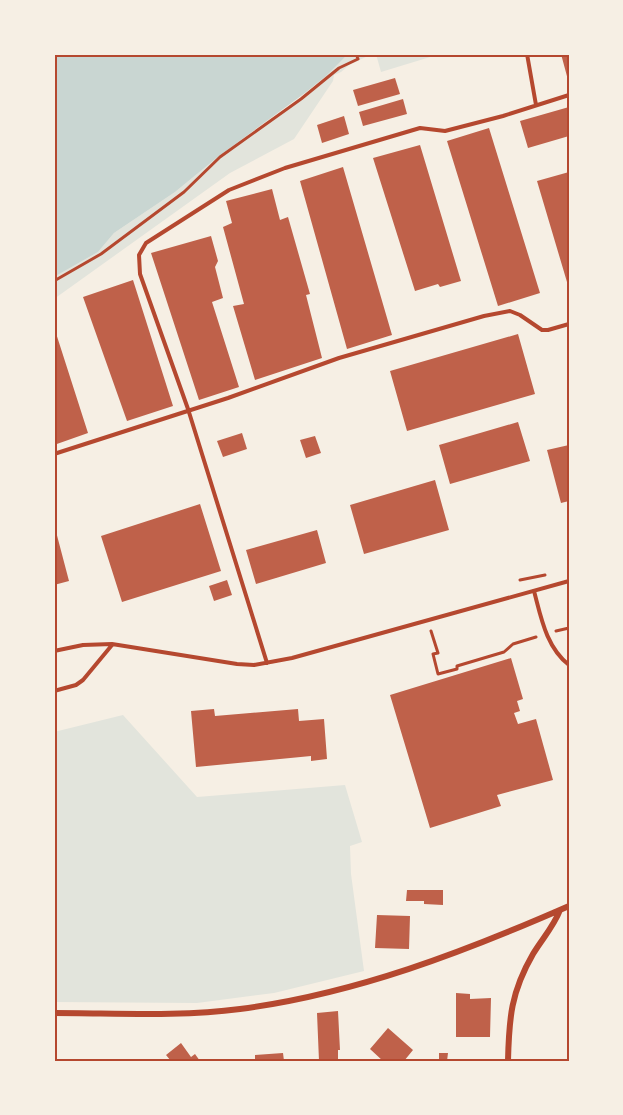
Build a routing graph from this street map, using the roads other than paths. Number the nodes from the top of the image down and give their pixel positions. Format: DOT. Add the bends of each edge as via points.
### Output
graph roads {
  1 [pos="526,54"];
  2 [pos="569,94"];
  3 [pos="536,105"];
  4 [pos="569,324"];
  5 [pos="188,409"];
  6 [pos="54,454"];
  7 [pos="569,581"];
  8 [pos="534,591"];
  9 [pos="112,644"];
  10 [pos="54,651"];
  11 [pos="267,663"];
  12 [pos="569,665"];
  13 [pos="54,691"];
  14 [pos="569,906"];
  15 [pos="560,910"];
  16 [pos="54,1013"];
  17 [pos="508,1061"];
  1 -- 3 [label="lane"];
  2 -- 3 [label="lane"];
  3 -- 5 [label="lane" via="445,131 420,128 285,168 229,190 146,243 139,255 140,274"];
  4 -- 5 [label="lane" via="543,330 510,311 484,316 339,358"];
  5 -- 6 [label="lane"];
  5 -- 11 [label="lane"];
  7 -- 8 [label="lane"];
  8 -- 11 [label="lane"];
  8 -- 12 [label="lane" via="549,640"];
  9 -- 10 [label="lane"];
  9 -- 11 [label="lane" via="237,664"];
  9 -- 13 [label="lane" via="83,680"];
  14 -- 15 [label="street"];
  15 -- 16 [label="street" via="426,963 323,994 199,1013"];
  15 -- 17 [label="street" via="515,991"];
}
